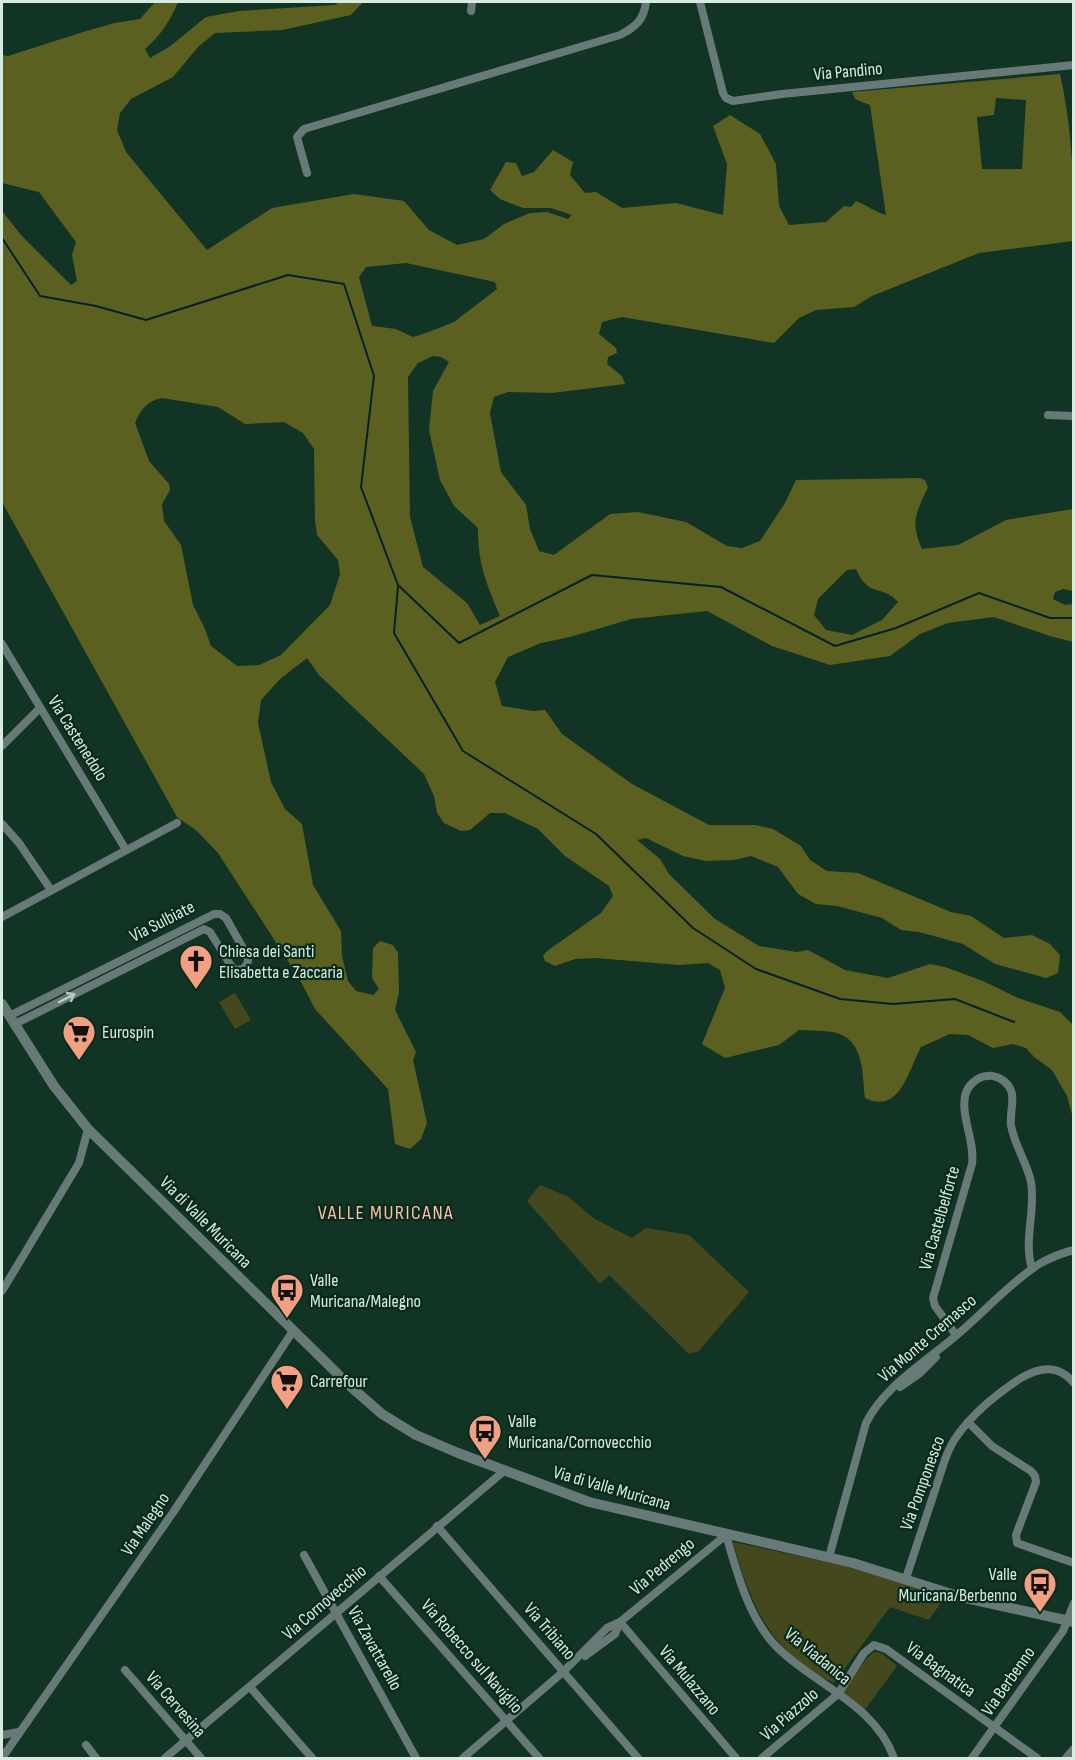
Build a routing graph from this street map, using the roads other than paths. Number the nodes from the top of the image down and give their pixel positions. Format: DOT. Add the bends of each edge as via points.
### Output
graph roads {
  1 [pos="646,2"];
  2 [pos="700,2"];
  3 [pos="1074,65"];
  4 [pos="307,173"];
  5 [pos="1048,415"];
  6 [pos="1074,416"];
  7 [pos="2,644"];
  8 [pos="40,708"];
  9 [pos="2,746"];
  10 [pos="177,823"];
  11 [pos="2,824"];
  12 [pos="126,850"];
  13 [pos="51,890"];
  14 [pos="2,917"];
  15 [pos="2,1004"];
  16 [pos="12,1020"];
  17 [pos="88,1129"];
  18 [pos="1074,1250"];
  19 [pos="1032,1269"];
  20 [pos="2,1291"];
  21 [pos="293,1331"];
  22 [pos="956,1335"];
  23 [pos="1074,1383"];
  24 [pos="968,1422"];
  25 [pos="504,1471"];
  26 [pos="437,1526"];
  27 [pos="726,1535"];
  28 [pos="304,1555"];
  29 [pos="829,1557"];
  30 [pos="1074,1563"];
  31 [pos="379,1576"];
  32 [pos="906,1578"];
  33 [pos="1074,1604"];
  34 [pos="336,1613"];
  35 [pos="620,1622"];
  36 [pos="1071,1622"];
  37 [pos="125,1670"];
  38 [pos="563,1672"];
  39 [pos="250,1687"];
  40 [pos="837,1694"];
  41 [pos="507,1721"];
  42 [pos="995,1728"];
  43 [pos="19,1732"];
  44 [pos="2,1735"];
  45 [pos="186,1741"];
  46 [pos="86,1745"];
  47 [pos="1074,1749"];
  48 [pos="2,1758"];
  49 [pos="96,1758"];
  50 [pos="165,1758"];
  51 [pos="201,1758"];
  52 [pos="312,1758"];
  53 [pos="416,1758"];
  54 [pos="463,1758"];
  55 [pos="539,1758"];
  56 [pos="638,1758"];
  57 [pos="736,1758"];
  58 [pos="762,1758"];
  59 [pos="894,1758"];
  60 [pos="972,1758"];
  61 [pos="1037,1758"];
  62 [pos="1066,1758"];
  1 -- 4 [label="street" via="642,19 620,35 304,129 297,136"];
  2 -- 3 [label="street, Via Pandino" via="723,93 730,100"];
  5 -- 6 [label="street"];
  7 -- 8 [label="street, Via Castenedolo"];
  8 -- 9 [label="street"];
  8 -- 12 [label="street, Via Castenedolo"];
  10 -- 12 [label="street"];
  11 -- 13 [label="street"];
  12 -- 13 [label="street"];
  13 -- 14 [label="street"];
  15 -- 16 [label="street, Via di Valle Muricana"];
  16 -- 16 [label="street, Via Sulbiate, one-way" via="204,930 210,932 233,969 245,967 248,957 226,918 214,914"];
  16 -- 17 [label="street, Via di Valle Muricana" via="54,1086"];
  17 -- 20 [label="street" via="80,1164"];
  17 -- 21 [label="street, Via di Valle Muricana"];
  18 -- 19 [label="street, Via Monte Cremasco"];
  19 -- 22 [label="street, Via Monte Cremasco"];
  19 -- 22 [label="street, Via Castelbelforte" via="1028,1252 1031,1183 1011,1126 1012,1093 995,1076 982,1077 965,1096 972,1164 933,1298"];
  21 -- 25 [label="street, Via di Valle Muricana" via="370,1404 401,1427"];
  21 -- 43 [label="street, Via Malegno" via="174,1511"];
  22 -- 29 [label="street, Via Monte Cremasco" via="919,1374 889,1393 873,1410"];
  23 -- 24 [label="street, Via Pomponesco" via="1055,1370 1036,1370 1002,1392"];
  24 -- 30 [label="street" via="992,1446 1035,1476 1036,1485 1016,1535 1017,1543"];
  24 -- 32 [label="street, Via Pomponesco" via="950,1448"];
  25 -- 26 [label="street, Via Cornovecchio"];
  25 -- 27 [label="street, Via di Valle Muricana" via="589,1502"];
  26 -- 31 [label="street, Via Cornovecchio"];
  26 -- 38 [label="street, Via Tribiano"];
  27 -- 29 [label="street, Via di Valle Muricana"];
  27 -- 35 [label="street, Via Pedrengo"];
  27 -- 40 [label="street, Via Viadanica" via="751,1610 762,1629 780,1650"];
  28 -- 34 [label="street, Via Zavattarello"];
  29 -- 32 [label="street, Via di Valle Muricana"];
  31 -- 34 [label="street, Via Cornovecchio"];
  31 -- 41 [label="street, Via Robecco sul Naviglio"];
  32 -- 36 [label="street, Via di Valle Muricana" via="972,1599"];
  33 -- 36 [label="street"];
  34 -- 39 [label="street, Via Cornovecchio"];
  34 -- 53 [label="street, Via Zavattarello"];
  35 -- 38 [label="street, Via Pedrengo" via="612,1636"];
  35 -- 57 [label="street, Via Mulazzano"];
  36 -- 42 [label="street, Via Berbenno"];
  37 -- 45 [label="street, Via Cervesina"];
  38 -- 41 [label="street, Via Pedrengo"];
  38 -- 56 [label="street, Via Tribiano"];
  39 -- 45 [label="street, Via Cornovecchio"];
  39 -- 52 [label="street"];
  40 -- 42 [label="street, Via Bagnatica" via="866,1650 878,1645"];
  40 -- 58 [label="street, Via Piazzolo"];
  40 -- 59 [label="street, Via Viadanica" via="872,1722"];
  41 -- 54 [label="street, Via Pedrengo"];
  41 -- 55 [label="street, Via Robecco sul Naviglio"];
  42 -- 60 [label="street, Via Berbenno"];
  42 -- 61 [label="street, Via Bagnatica"];
  43 -- 44 [label="street"];
  43 -- 48 [label="street, Via Malegno"];
  45 -- 50 [label="street, Via Cornovecchio"];
  45 -- 51 [label="street, Via Cervesina"];
  46 -- 49 [label="street"];
  47 -- 62 [label="street"];
}
